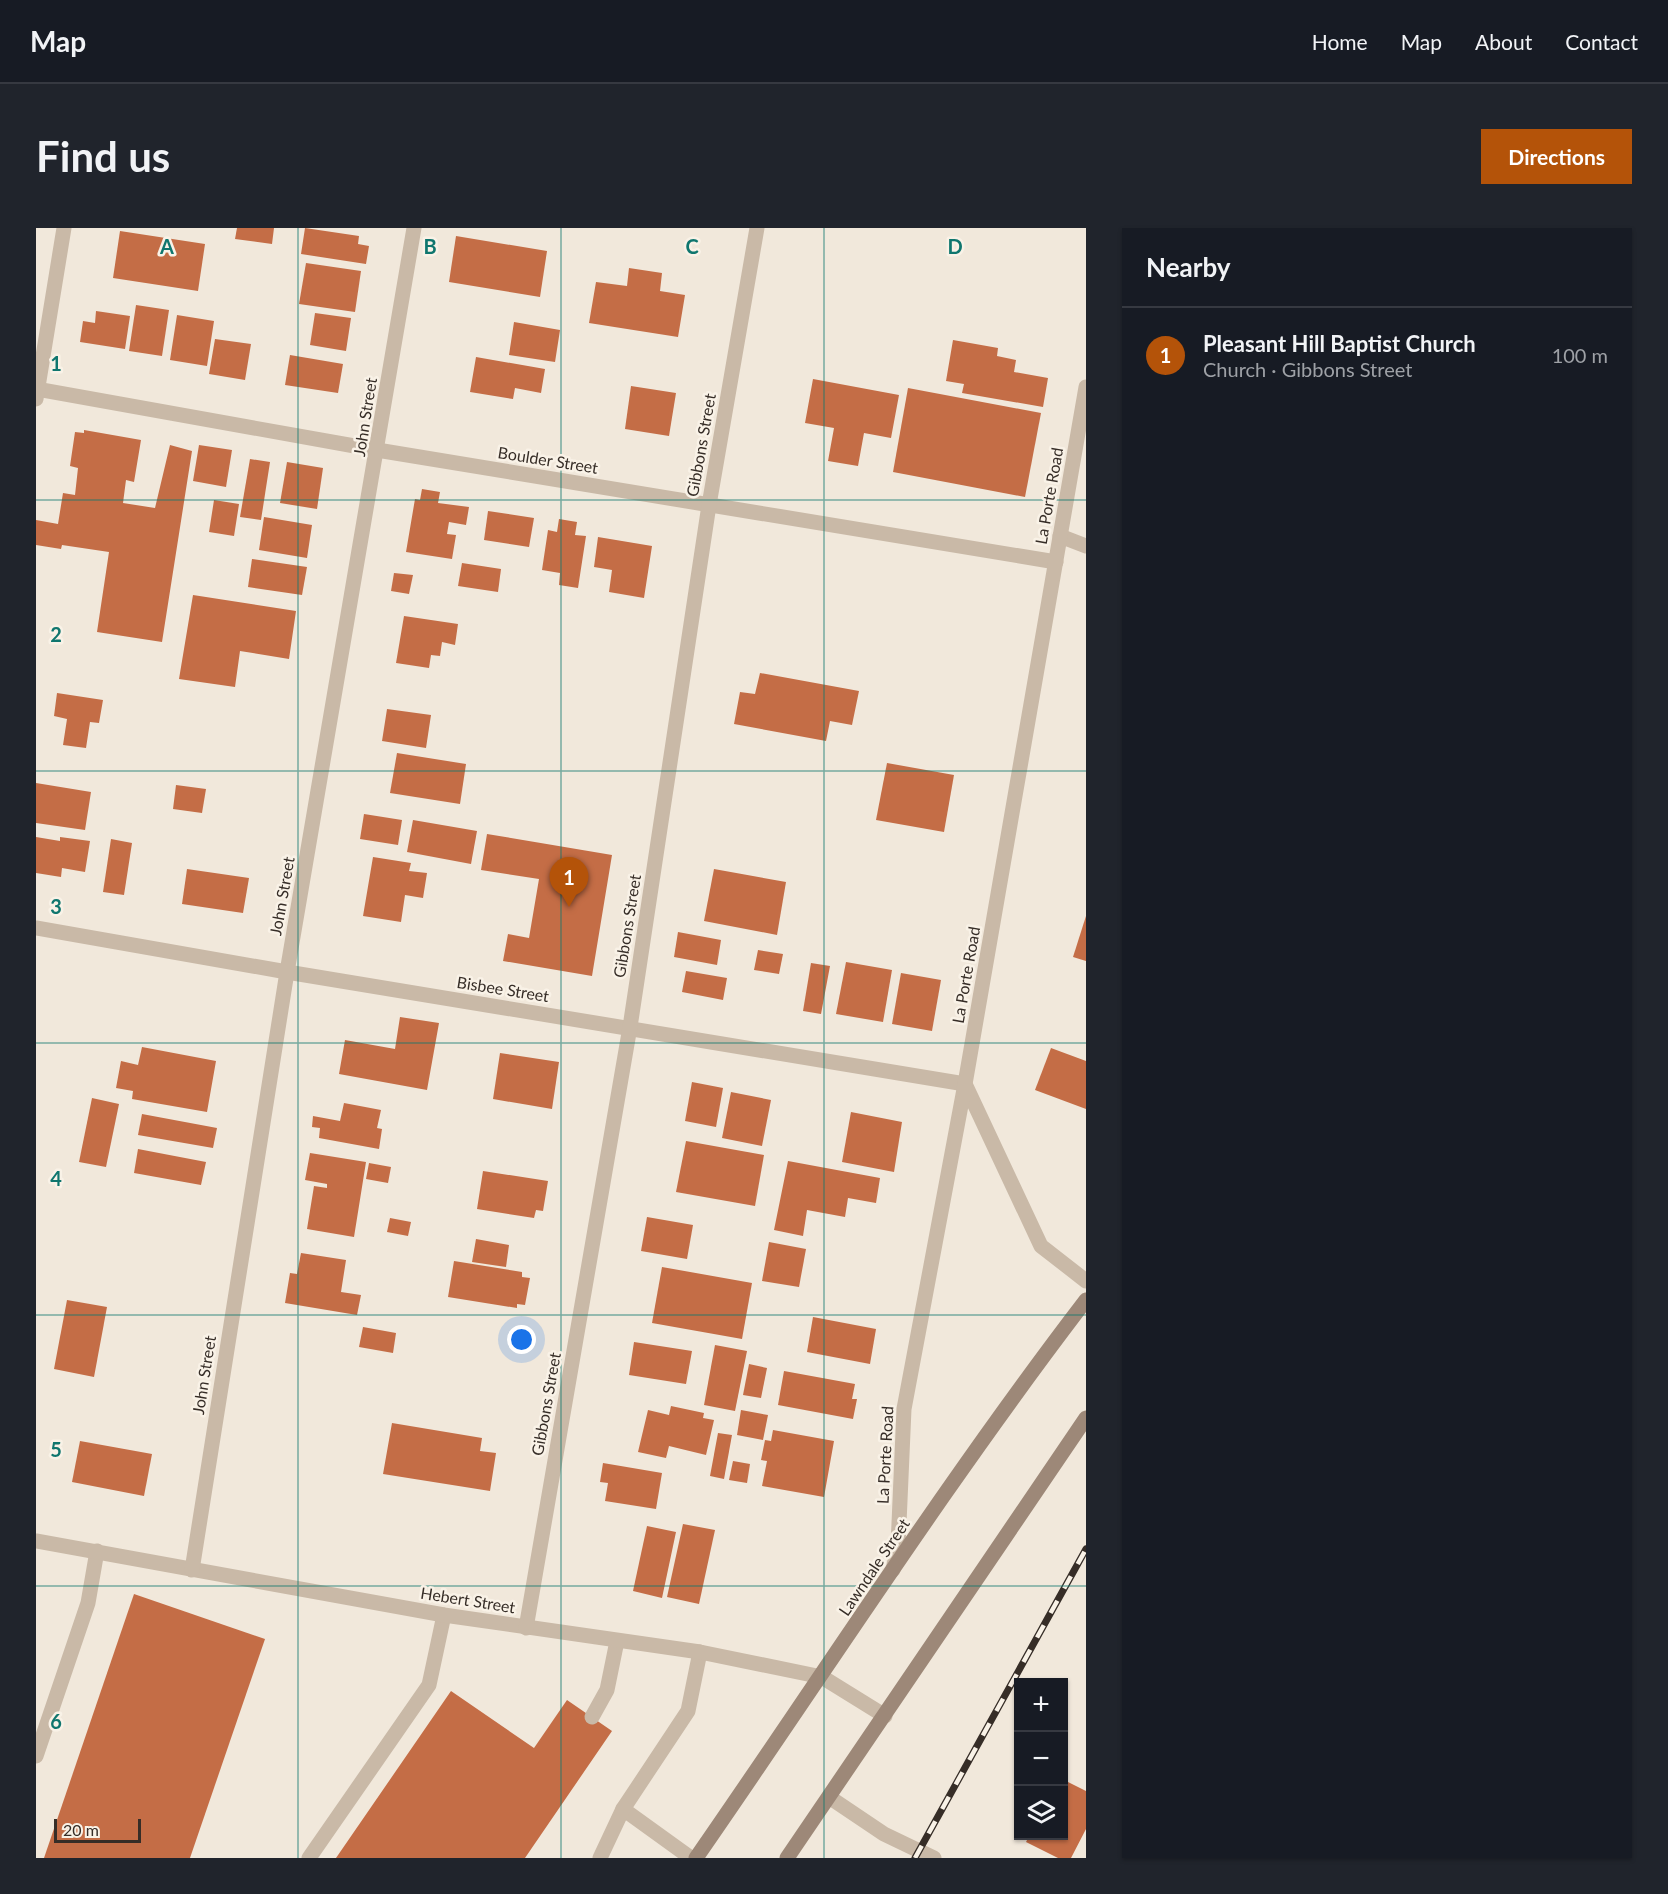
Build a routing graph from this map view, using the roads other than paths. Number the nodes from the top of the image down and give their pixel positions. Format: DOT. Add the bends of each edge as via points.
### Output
graph roads {
  1 [pos="64,228"];
  2 [pos="414,228"];
  3 [pos="757,228"];
  4 [pos="1086,387"];
  5 [pos="37,393"];
  6 [pos="378,450"];
  7 [pos="709,505"];
  8 [pos="1060,536"];
  9 [pos="1086,546"];
  10 [pos="1056,562"];
  11 [pos="36,927"];
  12 [pos="287,972"];
  13 [pos="630,1027"];
  14 [pos="965,1083"];
  15 [pos="1086,1281"];
  16 [pos="1086,1300"];
  17 [pos="1086,1418"];
  18 [pos="36,1541"];
  19 [pos="97,1551"];
  20 [pos="192,1570"];
  21 [pos="893,1570"];
  22 [pos="444,1615"];
  23 [pos="526,1628"];
  24 [pos="616,1641"];
  25 [pos="700,1652"];
  26 [pos="822,1677"];
  27 [pos="885,1716"];
  28 [pos="592,1717"];
  29 [pos="36,1756"];
  30 [pos="829,1797"];
  31 [pos="623,1809"];
  32 [pos="309,1858"];
  33 [pos="600,1858"];
  34 [pos="691,1858"];
  35 [pos="696,1858"];
  36 [pos="787,1858"];
  37 [pos="934,1858"];
  1 -- 5 [label="street"];
  2 -- 6 [label="street, John Street"];
  3 -- 7 [label="street, Gibbons Street"];
  4 -- 8 [label="street, La Porte Road"];
  5 -- 6 [label="street, Boulder Street"];
  6 -- 7 [label="street, Boulder Street"];
  6 -- 12 [label="street, John Street"];
  7 -- 10 [label="street, Boulder Street"];
  7 -- 13 [label="street, Gibbons Street"];
  8 -- 9 [label="street"];
  8 -- 10 [label="street, La Porte Road"];
  10 -- 14 [label="street, La Porte Road"];
  11 -- 12 [label="street, Bisbee Street"];
  12 -- 13 [label="street, Bisbee Street"];
  12 -- 20 [label="street, John Street"];
  13 -- 14 [label="street, Bisbee Street"];
  13 -- 23 [label="street, Gibbons Street"];
  14 -- 15 [label="street" via="1041,1246"];
  14 -- 21 [label="street, La Porte Road" via="904,1409 898,1546"];
  16 -- 21 [label="main road, Lawndale Street"];
  17 -- 27 [label="main road"];
  18 -- 19 [label="street, Hebert Street"];
  19 -- 20 [label="street, Hebert Street"];
  19 -- 29 [label="street" via="88,1603"];
  20 -- 22 [label="street, Hebert Street"];
  21 -- 26 [label="main road, Lawndale Street"];
  22 -- 23 [label="street, Hebert Street"];
  22 -- 32 [label="street" via="429,1685"];
  23 -- 24 [label="street, Hebert Street"];
  24 -- 25 [label="street, Hebert Street"];
  24 -- 28 [label="street" via="607,1690"];
  25 -- 26 [label="street, Hebert Street"];
  25 -- 31 [label="street" via="688,1711"];
  26 -- 27 [label="street, Hebert Street"];
  26 -- 35 [label="main road, Lawndale Street"];
  27 -- 30 [label="main road"];
  30 -- 36 [label="main road"];
  30 -- 37 [label="street" via="884,1834"];
  31 -- 33 [label="street"];
  31 -- 34 [label="street"];
}
